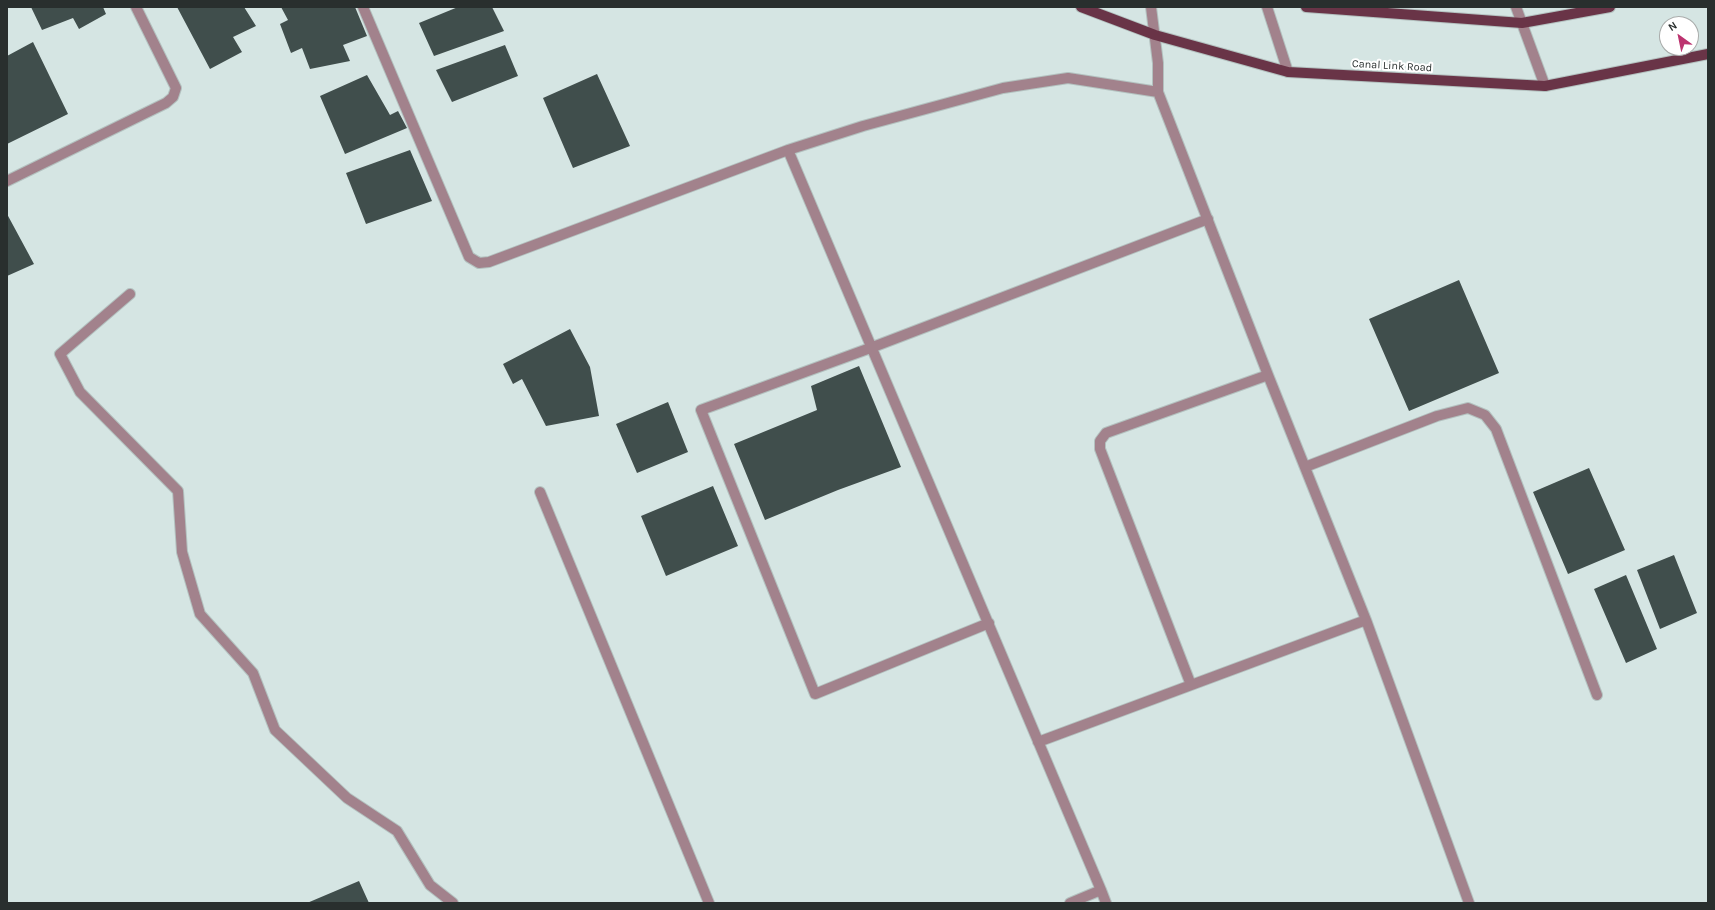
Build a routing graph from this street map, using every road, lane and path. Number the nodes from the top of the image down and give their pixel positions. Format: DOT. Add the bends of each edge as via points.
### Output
graph roads {
  1 [pos="136,7"];
  2 [pos="364,7"];
  3 [pos="1081,7"];
  4 [pos="1151,7"];
  5 [pos="1267,7"];
  6 [pos="1306,7"];
  7 [pos="1516,7"];
  8 [pos="1610,7"];
  9 [pos="1522,23"];
  10 [pos="1155,34"];
  11 [pos="1708,54"];
  12 [pos="1288,72"];
  13 [pos="1545,86"];
  14 [pos="1158,92"];
  15 [pos="788,150"];
  16 [pos="7,181"];
  17 [pos="1208,219"];
  18 [pos="130,294"];
  19 [pos="873,347"];
  20 [pos="1268,375"];
  21 [pos="1305,467"];
  22 [pos="540,492"];
  23 [pos="1366,620"];
  24 [pos="988,623"];
  25 [pos="1191,685"];
  26 [pos="1597,695"];
  27 [pos="1038,742"];
  28 [pos="1101,890"];
  29 [pos="453,903"];
  30 [pos="709,903"];
  31 [pos="1070,903"];
  32 [pos="1106,903"];
  33 [pos="1469,903"];
  1 -- 16 [label="street" via="176,88 173,97 166,103"];
  2 -- 15 [label="street" via="469,257 479,263 490,262"];
  3 -- 10 [label="main road, Canal Link Road"];
  4 -- 10 [label="street"];
  5 -- 12 [label="street"];
  6 -- 9 [label="main road"];
  7 -- 9 [label="street"];
  8 -- 9 [label="main road"];
  9 -- 13 [label="street"];
  10 -- 12 [label="main road, Canal Link Road"];
  10 -- 14 [label="street"];
  11 -- 13 [label="main road, Canal Link Road"];
  12 -- 13 [label="main road, Canal Link Road"];
  14 -- 15 [label="street" via="1068,78 1003,88 863,126"];
  14 -- 17 [label="street"];
  15 -- 19 [label="street"];
  17 -- 19 [label="street"];
  17 -- 20 [label="street"];
  18 -- 29 [label="street" via="60,354 80,392 178,491 182,552 200,614 253,673 275,730 347,798 397,831 430,885"];
  19 -- 24 [label="street"];
  19 -- 24 [label="street" via="701,410 816,694"];
  20 -- 21 [label="street"];
  20 -- 25 [label="street" via="1106,433 1100,441 1100,449"];
  21 -- 23 [label="street"];
  21 -- 26 [label="street" via="1437,416 1468,408 1485,415 1496,429"];
  22 -- 30 [label="street"];
  23 -- 25 [label="street"];
  23 -- 33 [label="street"];
  24 -- 27 [label="street"];
  25 -- 27 [label="street"];
  27 -- 28 [label="street"];
  28 -- 31 [label="street"];
  28 -- 32 [label="street"];
}
